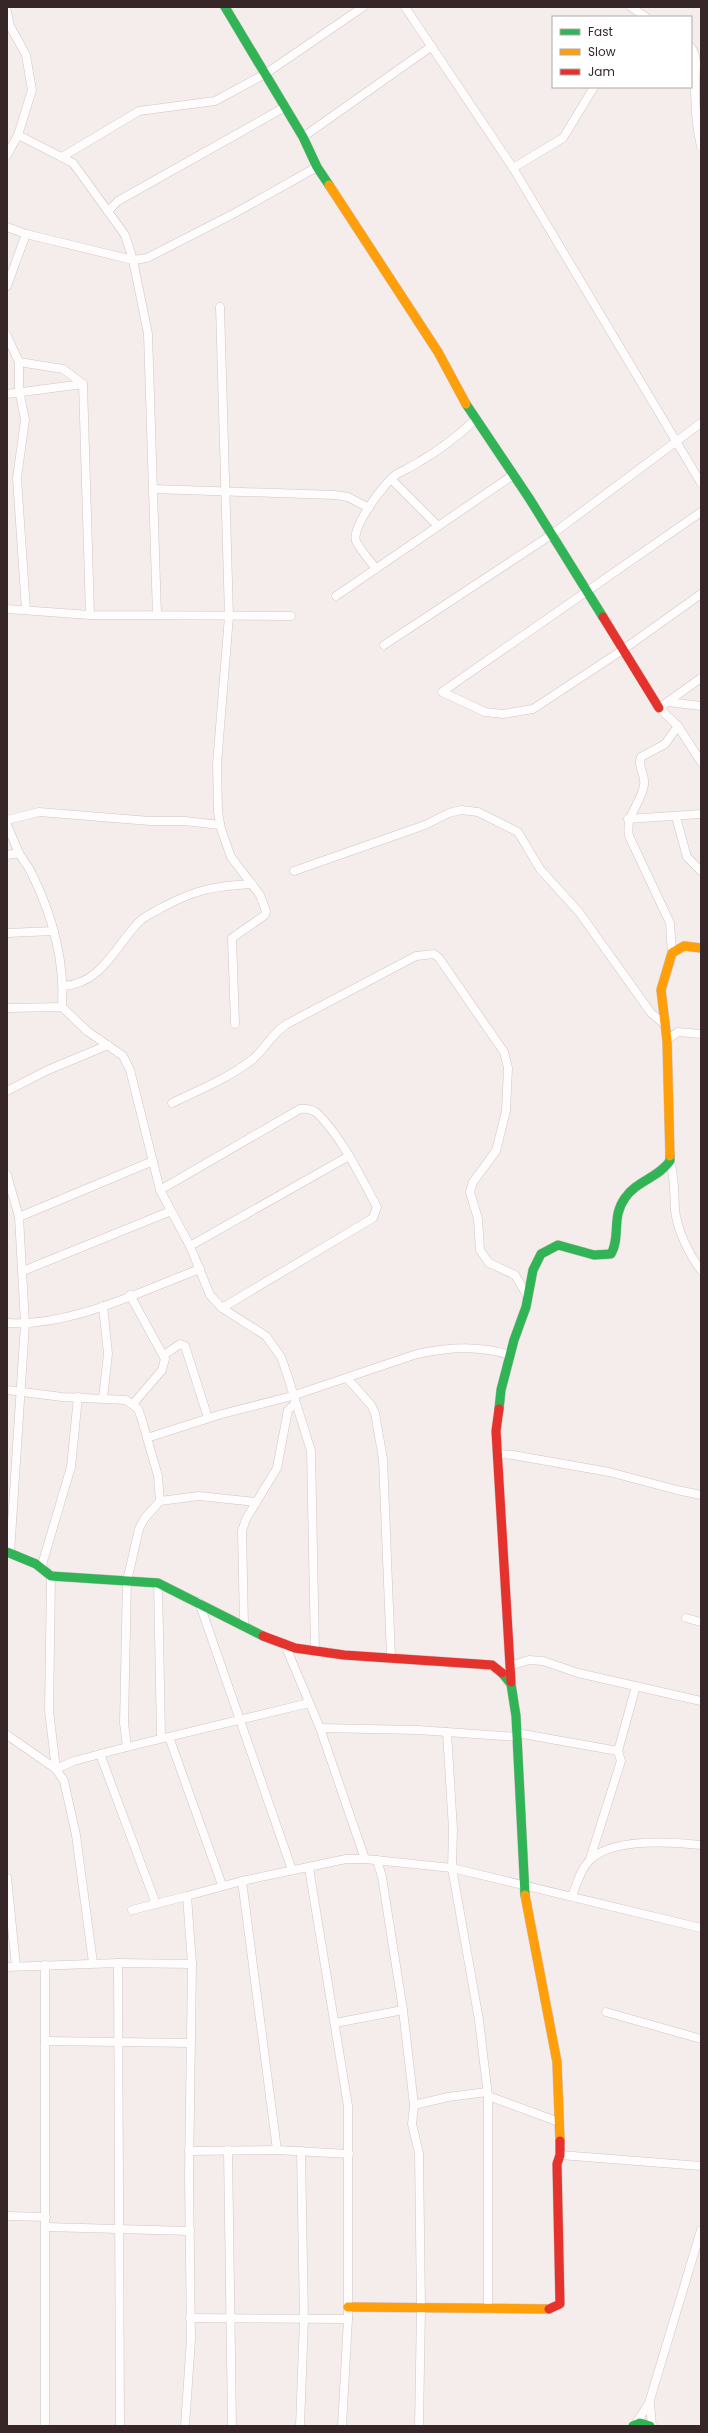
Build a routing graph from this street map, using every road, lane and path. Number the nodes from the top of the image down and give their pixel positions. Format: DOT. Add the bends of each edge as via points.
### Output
graph roads {
  1 [pos="224,7"];
  2 [pos="363,7"];
  3 [pos="405,7"];
  4 [pos="632,7"];
  5 [pos="7,11"];
  6 [pos="645,16"];
  7 [pos="432,46"];
  8 [pos="692,48"];
  9 [pos="265,74"];
  10 [pos="593,88"];
  11 [pos="285,107"];
  12 [pos="18,135"];
  13 [pos="303,137"];
  14 [pos="701,146"];
  15 [pos="7,155"];
  16 [pos="62,157"];
  17 [pos="317,168"];
  18 [pos="512,168"];
  19 [pos="108,211"];
  20 [pos="7,227"];
  21 [pos="26,234"];
  22 [pos="133,260"];
  23 [pos="7,286"];
  24 [pos="220,307"];
  25 [pos="7,336"];
  26 [pos="19,362"];
  27 [pos="83,384"];
  28 [pos="19,390"];
  29 [pos="7,394"];
  30 [pos="475,420"];
  31 [pos="701,423"];
  32 [pos="674,441"];
  33 [pos="513,475"];
  34 [pos="391,479"];
  35 [pos="701,483"];
  36 [pos="154,489"];
  37 [pos="226,492"];
  38 [pos="369,508"];
  39 [pos="701,512"];
  40 [pos="438,526"];
  41 [pos="552,535"];
  42 [pos="376,569"];
  43 [pos="586,592"];
  44 [pos="701,594"];
  45 [pos="336,596"];
  46 [pos="7,609"];
  47 [pos="26,610"];
  48 [pos="90,615"];
  49 [pos="157,615"];
  50 [pos="228,616"];
  51 [pos="291,616"];
  52 [pos="384,645"];
  53 [pos="624,649"];
  54 [pos="701,678"];
  55 [pos="668,702"];
  56 [pos="701,706"];
  57 [pos="659,708"];
  58 [pos="678,726"];
  59 [pos="701,762"];
  60 [pos="701,814"];
  61 [pos="676,817"];
  62 [pos="7,820"];
  63 [pos="628,820"];
  64 [pos="7,825"];
  65 [pos="220,825"];
  66 [pos="19,853"];
  67 [pos="7,855"];
  68 [pos="294,871"];
  69 [pos="701,871"];
  70 [pos="252,884"];
  71 [pos="54,931"];
  72 [pos="7,933"];
  73 [pos="701,948"];
  74 [pos="672,954"];
  75 [pos="63,986"];
  76 [pos="62,1007"];
  77 [pos="7,1008"];
  78 [pos="235,1024"];
  79 [pos="664,1024"];
  80 [pos="701,1034"];
  81 [pos="667,1040"];
  82 [pos="108,1045"];
  83 [pos="7,1091"];
  84 [pos="172,1103"];
  85 [pos="349,1156"];
  86 [pos="153,1161"];
  87 [pos="670,1161"];
  88 [pos="7,1175"];
  89 [pos="160,1190"];
  90 [pos="171,1211"];
  91 [pos="19,1217"];
  92 [pos="190,1246"];
  93 [pos="200,1269"];
  94 [pos="701,1270"];
  95 [pos="23,1271"];
  96 [pos="130,1295"];
  97 [pos="528,1297"];
  98 [pos="103,1306"];
  99 [pos="222,1308"];
  100 [pos="7,1323"];
  101 [pos="25,1324"];
  102 [pos="510,1355"];
  103 [pos="164,1356"];
  104 [pos="347,1378"];
  105 [pos="7,1390"];
  106 [pos="20,1392"];
  107 [pos="78,1397"];
  108 [pos="103,1398"];
  109 [pos="293,1400"];
  110 [pos="133,1404"];
  111 [pos="208,1418"];
  112 [pos="147,1438"];
  113 [pos="498,1454"];
  114 [pos="701,1495"];
  115 [pos="160,1501"];
  116 [pos="256,1502"];
  117 [pos="9,1553"];
  118 [pos="41,1568"];
  119 [pos="51,1576"];
  120 [pos="128,1581"];
  121 [pos="158,1583"];
  122 [pos="199,1602"];
  123 [pos="686,1618"];
  124 [pos="701,1622"];
  125 [pos="244,1625"];
  126 [pos="285,1645"];
  127 [pos="315,1651"];
  128 [pos="391,1657"];
  129 [pos="510,1666"];
  130 [pos="511,1684"];
  131 [pos="636,1686"];
  132 [pos="701,1701"];
  133 [pos="309,1704"];
  134 [pos="239,1719"];
  135 [pos="320,1728"];
  136 [pos="447,1732"];
  137 [pos="7,1735"];
  138 [pos="517,1735"];
  139 [pos="165,1738"];
  140 [pos="127,1747"];
  141 [pos="618,1751"];
  142 [pos="100,1754"];
  143 [pos="56,1769"];
  144 [pos="701,1844"];
  145 [pos="365,1859"];
  146 [pos="590,1859"];
  147 [pos="376,1860"];
  148 [pos="309,1868"];
  149 [pos="452,1868"];
  150 [pos="292,1870"];
  151 [pos="7,1878"];
  152 [pos="242,1881"];
  153 [pos="523,1884"];
  154 [pos="222,1885"];
  155 [pos="187,1896"];
  156 [pos="572,1896"];
  157 [pos="156,1904"];
  158 [pos="132,1910"];
  159 [pos="701,1928"];
  160 [pos="92,1963"];
  161 [pos="118,1963"];
  162 [pos="192,1964"];
  163 [pos="45,1965"];
  164 [pos="16,1966"];
  165 [pos="7,1967"];
  166 [pos="403,2010"];
  167 [pos="606,2012"];
  168 [pos="335,2023"];
  169 [pos="701,2039"];
  170 [pos="45,2041"];
  171 [pos="118,2042"];
  172 [pos="191,2043"];
  173 [pos="488,2094"];
  174 [pos="414,2105"];
  175 [pos="559,2122"];
  176 [pos="228,2150"];
  177 [pos="278,2150"];
  178 [pos="189,2151"];
  179 [pos="301,2151"];
  180 [pos="349,2154"];
  181 [pos="560,2155"];
  182 [pos="701,2166"];
  183 [pos="7,2216"];
  184 [pos="46,2218"];
  185 [pos="46,2227"];
  186 [pos="120,2230"];
  187 [pos="701,2230"];
  188 [pos="190,2231"];
  189 [pos="697,2256"];
  190 [pos="348,2307"];
  191 [pos="421,2308"];
  192 [pos="488,2309"];
  193 [pos="230,2317"];
  194 [pos="190,2318"];
  195 [pos="304,2319"];
  196 [pos="348,2319"];
  197 [pos="650,2403"];
  198 [pos="634,2425"];
  199 [pos="45,2426"];
  200 [pos="120,2426"];
  201 [pos="186,2426"];
  202 [pos="232,2426"];
  203 [pos="300,2426"];
  204 [pos="342,2426"];
  205 [pos="419,2426"];
  206 [pos="651,2426"];
  1 -- 9 [label="main road"];
  2 -- 9 [label="street"];
  3 -- 7 [label="street"];
  4 -- 6 [label="street"];
  5 -- 12 [label="street" via="10,26 26,55 32,90"];
  7 -- 13 [label="street"];
  7 -- 18 [label="street"];
  8 -- 14 [label="street" via="696,54 696,108"];
  9 -- 11 [label="main road"];
  9 -- 16 [label="street" via="215,101 139,111"];
  10 -- 18 [label="street" via="563,138"];
  11 -- 13 [label="main road"];
  11 -- 19 [label="street" via="118,201"];
  12 -- 15 [label="street"];
  12 -- 16 [label="street"];
  13 -- 17 [label="main road"];
  16 -- 19 [label="street" via="73,162"];
  17 -- 22 [label="street" via="235,214 147,258"];
  17 -- 30 [label="main road" via="438,352"];
  18 -- 32 [label="street"];
  19 -- 22 [label="street" via="125,235"];
  20 -- 21 [label="street"];
  21 -- 22 [label="street"];
  21 -- 23 [label="street"];
  22 -- 36 [label="street" via="148,334"];
  24 -- 37 [label="street"];
  25 -- 26 [label="street"];
  26 -- 27 [label="street" via="62,369"];
  26 -- 28 [label="street"];
  27 -- 28 [label="street"];
  27 -- 48 [label="street"];
  28 -- 29 [label="street"];
  28 -- 47 [label="street" via="25,420 17,478"];
  30 -- 33 [label="main road"];
  30 -- 34 [label="street" via="463,432"];
  31 -- 32 [label="street"];
  32 -- 35 [label="street"];
  32 -- 41 [label="street"];
  33 -- 40 [label="street"];
  33 -- 41 [label="main road"];
  34 -- 38 [label="street"];
  34 -- 40 [label="street"];
  36 -- 37 [label="street"];
  36 -- 49 [label="street"];
  37 -- 38 [label="street" via="335,495 348,497"];
  37 -- 50 [label="street"];
  38 -- 42 [label="street" via="356,533 356,540"];
  39 -- 43 [label="street"];
  40 -- 42 [label="street"];
  41 -- 43 [label="main road"];
  41 -- 52 [label="street"];
  42 -- 45 [label="street"];
  43 -- 53 [label="main road"];
  43 -- 53 [label="street" via="442,692 485,712 504,714 533,709"];
  44 -- 53 [label="street"];
  46 -- 47 [label="street"];
  47 -- 48 [label="street"];
  48 -- 49 [label="street"];
  49 -- 50 [label="street"];
  50 -- 51 [label="street"];
  50 -- 65 [label="street" via="218,764"];
  53 -- 57 [label="main road"];
  54 -- 55 [label="street"];
  55 -- 56 [label="street"];
  55 -- 57 [label="street"];
  57 -- 58 [label="street"];
  58 -- 59 [label="street"];
  58 -- 63 [label="street" via="665,744 641,757 644,785"];
  60 -- 61 [label="street"];
  61 -- 63 [label="street"];
  61 -- 69 [label="street" via="687,857"];
  62 -- 65 [label="street" via="39,812"];
  63 -- 74 [label="street" via="629,836 670,923"];
  64 -- 66 [label="street"];
  65 -- 70 [label="street" via="231,857"];
  66 -- 67 [label="street"];
  66 -- 71 [label="street" via="32,873"];
  68 -- 79 [label="street" via="425,825 449,813 461,810 478,812 518,832 540,869 579,912 651,1013"];
  70 -- 75 [label="street" via="207,888 188,894 146,916 106,965 81,983"];
  70 -- 78 [label="street" via="266,905 266,911 265,915 232,938"];
  71 -- 72 [label="street"];
  71 -- 75 [label="street" via="58,942"];
  73 -- 74 [label="main road" via="684,946"];
  74 -- 79 [label="main road" via="661,990"];
  75 -- 76 [label="street"];
  76 -- 77 [label="street"];
  76 -- 82 [label="street" via="87,1031"];
  79 -- 81 [label="main road"];
  80 -- 81 [label="street" via="678,1032"];
  81 -- 87 [label="main road"];
  82 -- 83 [label="street" via="48,1070"];
  82 -- 86 [label="street" via="123,1056 130,1070"];
  84 -- 97 [label="street" via="233,1072 254,1058 271,1037 287,1024 416,956 434,954 504,1052 508,1068 506,1111 496,1150 473,1182 470,1192 478,1219 480,1250 490,1263 515,1275"];
  85 -- 89 [label="street" via="319,1115 312,1110 300,1109"];
  85 -- 92 [label="street"];
  85 -- 99 [label="street" via="377,1207 372,1218"];
  86 -- 89 [label="street"];
  86 -- 91 [label="street"];
  87 -- 94 [label="street" via="675,1185 677,1218"];
  87 -- 97 [label="main road" via="659,1174 637,1186 625,1197 615,1226 615,1248 611,1254 594,1255 558,1245 548,1249 536,1262"];
  88 -- 91 [label="street"];
  89 -- 90 [label="street"];
  90 -- 92 [label="street"];
  90 -- 95 [label="street"];
  91 -- 95 [label="street"];
  92 -- 93 [label="street"];
  93 -- 96 [label="street"];
  93 -- 99 [label="street" via="210,1295"];
  95 -- 101 [label="street"];
  96 -- 98 [label="street"];
  96 -- 103 [label="street"];
  97 -- 102 [label="main road"];
  98 -- 101 [label="street" via="54,1320"];
  98 -- 108 [label="street" via="108,1354"];
  99 -- 109 [label="street" via="266,1336 281,1357"];
  100 -- 101 [label="street"];
  101 -- 106 [label="street"];
  102 -- 104 [label="street" via="491,1349 439,1349"];
  102 -- 113 [label="main road" via="500,1396 496,1431"];
  103 -- 110 [label="street" via="162,1370"];
  103 -- 111 [label="street" via="180,1344 185,1346"];
  104 -- 109 [label="street"];
  104 -- 128 [label="street" via="371,1405 378,1427 383,1459"];
  105 -- 106 [label="street"];
  106 -- 107 [label="street"];
  106 -- 117 [label="street"];
  107 -- 108 [label="street"];
  107 -- 118 [label="street" via="71,1467"];
  108 -- 110 [label="street" via="126,1400"];
  109 -- 111 [label="street"];
  109 -- 116 [label="street" via="288,1410 277,1468"];
  109 -- 127 [label="street" via="311,1459"];
  110 -- 112 [label="street" via="141,1417"];
  111 -- 112 [label="street"];
  112 -- 115 [label="street" via="158,1476"];
  113 -- 114 [label="street" via="609,1472"];
  113 -- 129 [label="main road"];
  115 -- 116 [label="street" via="199,1496"];
  115 -- 120 [label="street" via="139,1529"];
  116 -- 125 [label="street" via="242,1532"];
  117 -- 118 [label="main road"];
  118 -- 119 [label="main road"];
  119 -- 120 [label="main road"];
  119 -- 143 [label="street" via="49,1711"];
  120 -- 121 [label="main road"];
  120 -- 140 [label="street" via="124,1723"];
  121 -- 122 [label="main road"];
  121 -- 139 [label="street"];
  122 -- 125 [label="main road"];
  122 -- 134 [label="street"];
  123 -- 124 [label="street"];
  125 -- 126 [label="main road"];
  126 -- 127 [label="main road"];
  126 -- 133 [label="street"];
  127 -- 128 [label="main road" via="344,1656"];
  128 -- 130 [label="main road" via="492,1665 507,1676"];
  129 -- 130 [label="main road"];
  129 -- 131 [label="street" via="529,1660 543,1661 578,1673"];
  130 -- 138 [label="main road"];
  131 -- 132 [label="street"];
  131 -- 141 [label="street"];
  133 -- 134 [label="street"];
  133 -- 135 [label="street"];
  134 -- 139 [label="street"];
  134 -- 150 [label="street"];
  135 -- 136 [label="street"];
  135 -- 145 [label="street"];
  136 -- 138 [label="street"];
  136 -- 149 [label="street" via="454,1829"];
  137 -- 143 [label="street"];
  138 -- 141 [label="street"];
  138 -- 153 [label="main road"];
  139 -- 140 [label="street"];
  139 -- 154 [label="street"];
  140 -- 142 [label="street"];
  141 -- 146 [label="street" via="621,1761"];
  142 -- 143 [label="street"];
  142 -- 157 [label="street"];
  143 -- 160 [label="street" via="64,1781 76,1835"];
  144 -- 146 [label="street" via="664,1841 616,1847 602,1851"];
  145 -- 147 [label="street"];
  145 -- 148 [label="street" via="346,1859"];
  146 -- 156 [label="street"];
  147 -- 149 [label="street"];
  147 -- 166 [label="street" via="382,1877"];
  148 -- 150 [label="street"];
  148 -- 168 [label="street"];
  149 -- 153 [label="street"];
  149 -- 173 [label="street" via="480,2020"];
  150 -- 152 [label="street"];
  151 -- 164 [label="street"];
  152 -- 154 [label="street"];
  152 -- 177 [label="street"];
  153 -- 156 [label="street"];
  153 -- 175 [label="main road" via="557,2062"];
  154 -- 155 [label="street"];
  155 -- 157 [label="street"];
  155 -- 162 [label="street"];
  156 -- 159 [label="street"];
  157 -- 158 [label="street"];
  160 -- 161 [label="street"];
  160 -- 163 [label="street"];
  161 -- 162 [label="street"];
  161 -- 171 [label="street"];
  162 -- 172 [label="street"];
  163 -- 164 [label="street"];
  163 -- 170 [label="street"];
  164 -- 165 [label="street"];
  166 -- 168 [label="street"];
  166 -- 174 [label="street"];
  167 -- 169 [label="street"];
  168 -- 180 [label="street" via="348,2106"];
  170 -- 171 [label="street"];
  170 -- 184 [label="street"];
  171 -- 172 [label="street"];
  171 -- 186 [label="street"];
  172 -- 178 [label="street"];
  173 -- 174 [label="street" via="442,2098"];
  173 -- 175 [label="street"];
  173 -- 192 [label="street"];
  174 -- 191 [label="street" via="412,2124 419,2153"];
  175 -- 181 [label="main road"];
  176 -- 177 [label="street"];
  176 -- 178 [label="street"];
  176 -- 193 [label="street"];
  177 -- 179 [label="street"];
  178 -- 188 [label="street"];
  179 -- 180 [label="street"];
  179 -- 195 [label="street"];
  180 -- 190 [label="street"];
  181 -- 182 [label="street"];
  181 -- 192 [label="main road" via="557,2164 560,2304 546,2310"];
  183 -- 184 [label="street"];
  184 -- 185 [label="street"];
  185 -- 186 [label="street"];
  185 -- 199 [label="street"];
  186 -- 188 [label="street"];
  186 -- 200 [label="street"];
  187 -- 189 [label="street"];
  188 -- 194 [label="street"];
  189 -- 197 [label="street"];
  190 -- 191 [label="main road"];
  190 -- 196 [label="street"];
  191 -- 192 [label="main road"];
  191 -- 205 [label="street"];
  193 -- 194 [label="street"];
  193 -- 195 [label="street"];
  193 -- 202 [label="street"];
  194 -- 201 [label="street"];
  195 -- 196 [label="street"];
  195 -- 203 [label="street"];
  196 -- 204 [label="street"];
  197 -- 198 [label="street"];
  197 -- 206 [label="street"];
  198 -- 206 [label="main road"];
}
